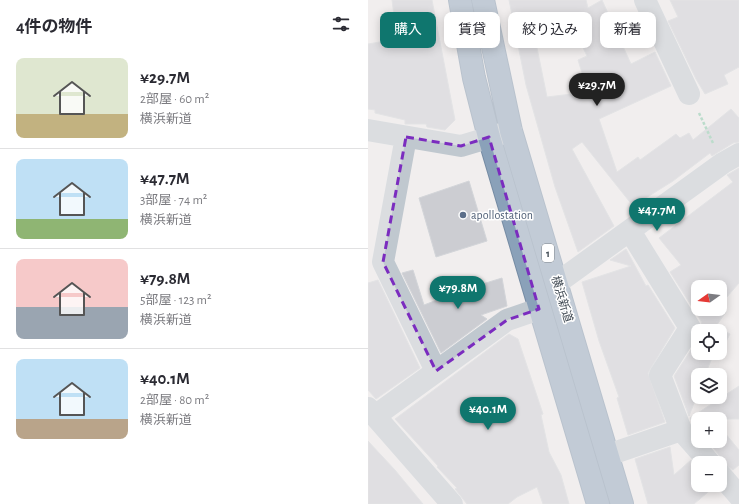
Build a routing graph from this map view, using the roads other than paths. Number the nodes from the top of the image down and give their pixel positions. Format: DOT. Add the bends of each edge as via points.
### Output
graph roads {
  1 [pos="460,0"];
  2 [pos="484,0"];
  3 [pos="645,0"];
  4 [pos="689,94"];
  5 [pos="368,130"];
  6 [pos="511,131"];
  7 [pos="406,137"];
  8 [pos="489,137"];
  9 [pos="731,158"];
  10 [pos="630,231"];
  11 [pos="557,283"];
  12 [pos="540,309"];
  13 [pos="436,371"];
  14 [pos="372,412"];
  15 [pos="681,430"];
  16 [pos="608,455"];
  17 [pos="704,456"];
  18 [pos="727,482"];
  19 [pos="739,496"];
  20 [pos="452,504"];
  21 [pos="598,504"];
  22 [pos="622,504"];
  1 -- 8 [label="highway, 横浜新道 / 1" via="474,78"];
  2 -- 6 [label="highway, 横浜新道 / 1"];
  3 -- 4 [label="street"];
  5 -- 7 [label="street"];
  6 -- 8 [label="street"];
  6 -- 11 [label="highway, 横浜新道 / 1"];
  7 -- 8 [label="street" via="461,146"];
  7 -- 13 [label="street" via="383,262"];
  8 -- 12 [label="highway, 横浜新道 / 1"];
  9 -- 10 [label="street"];
  10 -- 11 [label="street"];
  10 -- 15 [label="street" via="690,328 660,375"];
  11 -- 16 [label="highway, 横浜新道 / 1"];
  12 -- 13 [label="street" via="507,320"];
  12 -- 21 [label="highway, 横浜新道 / 1"];
  13 -- 14 [label="street"];
  14 -- 20 [label="street"];
  15 -- 16 [label="street"];
  15 -- 17 [label="street"];
  16 -- 22 [label="highway, 横浜新道 / 1"];
  18 -- 19 [label="street"];
}
